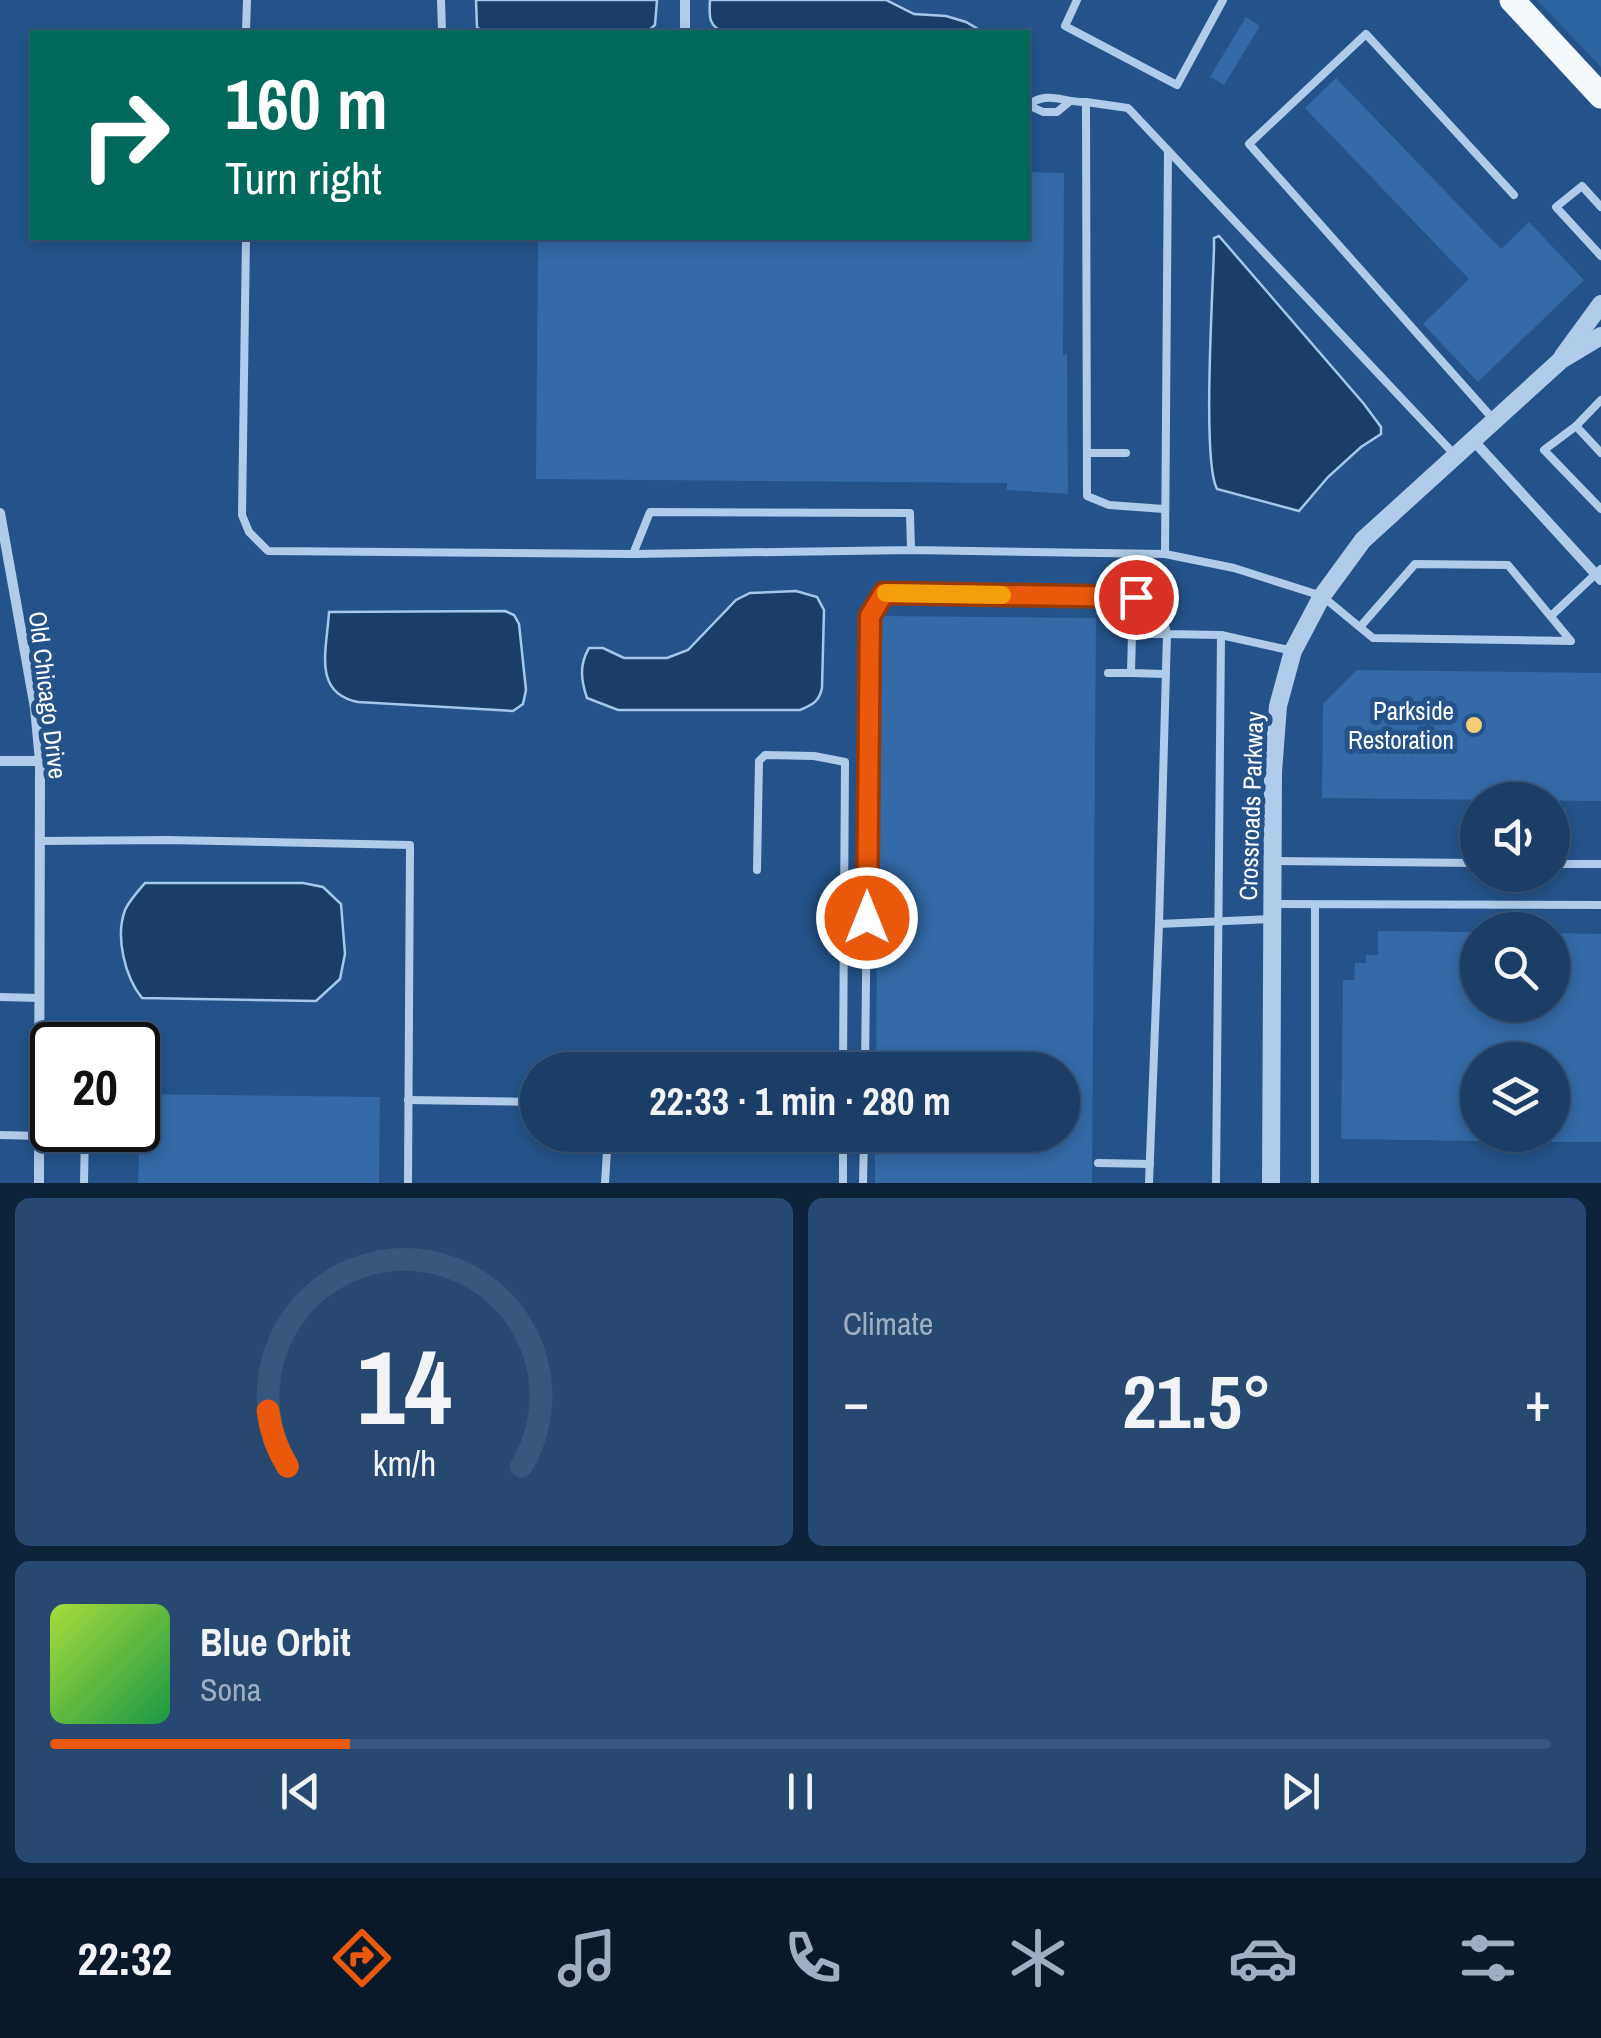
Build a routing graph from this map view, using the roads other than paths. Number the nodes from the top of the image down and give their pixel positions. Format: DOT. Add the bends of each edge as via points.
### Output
graph roads {
  1 [pos="247,0"];
  2 [pos="441,0"];
  3 [pos="685,0"];
  4 [pos="1076,0"];
  5 [pos="1223,0"];
  6 [pos="1512,0"];
  7 [pos="246,30"];
  8 [pos="442,30"];
  9 [pos="685,30"];
  10 [pos="1601,96"];
  11 [pos="1086,102"];
  12 [pos="1068,103"];
  13 [pos="1030,104"];
  14 [pos="1030,106"];
  15 [pos="1168,151"];
  16 [pos="1514,195"];
  17 [pos="1601,207"];
  18 [pos="246,240"];
  19 [pos="1599,248"];
  20 [pos="1601,304"];
  21 [pos="1601,336"];
  22 [pos="1560,360"];
  23 [pos="1601,400"];
  24 [pos="1494,420"];
  25 [pos="1576,426"];
  26 [pos="1472,439"];
  27 [pos="1087,452"];
  28 [pos="1126,453"];
  29 [pos="1601,453"];
  30 [pos="1455,455"];
  31 [pos="1601,509"];
  32 [pos="1164,510"];
  33 [pos="0,513"];
  34 [pos="2,533"];
  35 [pos="910,550"];
  36 [pos="634,554"];
  37 [pos="1164,554"];
  38 [pos="1599,574"];
  39 [pos="14,588"];
  40 [pos="0,590"];
  41 [pos="1322,596"];
  42 [pos="1551,616"];
  43 [pos="1360,627"];
  44 [pos="1166,634"];
  45 [pos="1221,636"];
  46 [pos="1292,651"];
  47 [pos="1131,673"];
  48 [pos="1108,674"];
  49 [pos="1165,674"];
  50 [pos="0,761"];
  51 [pos="40,762"];
  52 [pos="40,842"];
  53 [pos="1272,861"];
  54 [pos="1460,863"];
  55 [pos="1570,864"];
  56 [pos="1601,864"];
  57 [pos="757,870"];
  58 [pos="1315,904"];
  59 [pos="1601,905"];
  60 [pos="1272,912"];
  61 [pos="1218,920"];
  62 [pos="1159,924"];
  63 [pos="0,996"];
  64 [pos="40,998"];
  65 [pos="40,1022"];
  66 [pos="844,1052"];
  67 [pos="865,1052"];
  68 [pos="408,1100"];
  69 [pos="520,1102"];
  70 [pos="0,1135"];
  71 [pos="30,1136"];
  72 [pos="40,1152"];
  73 [pos="85,1152"];
  74 [pos="607,1152"];
  75 [pos="843,1152"];
  76 [pos="864,1152"];
  77 [pos="1098,1163"];
  78 [pos="1150,1164"];
  79 [pos="39,1183"];
  80 [pos="84,1183"];
  81 [pos="408,1183"];
  82 [pos="605,1183"];
  83 [pos="843,1183"];
  84 [pos="864,1183"];
  85 [pos="1150,1183"];
  86 [pos="1216,1183"];
  87 [pos="1270,1183"];
  88 [pos="1315,1183"];
  1 -- 7 [label="lane"];
  2 -- 8 [label="lane"];
  3 -- 9 [label="street"];
  4 -- 5 [label="lane" via="1065,26 1177,84"];
  6 -- 10 [label="main road"];
  11 -- 12 [label="lane"];
  11 -- 15 [label="lane" via="1128,108"];
  11 -- 27 [label="lane"];
  12 -- 13 [label="lane" via="1040,96"];
  12 -- 14 [label="lane" via="1058,112"];
  15 -- 30 [label="lane"];
  15 -- 32 [label="lane"];
  16 -- 24 [label="lane" via="1366,34 1249,144"];
  17 -- 19 [label="lane" via="1582,186 1556,206"];
  18 -- 36 [label="lane" via="242,516 268,551"];
  20 -- 22 [label="street, Crossroads Parkway"];
  21 -- 22 [label="street, Crossroads Parkway"];
  22 -- 24 [label="street, Crossroads Parkway"];
  23 -- 25 [label="lane"];
  24 -- 26 [label="street, Crossroads Parkway"];
  25 -- 29 [label="lane"];
  25 -- 31 [label="lane" via="1544,450"];
  26 -- 30 [label="street, Crossroads Parkway"];
  26 -- 38 [label="street"];
  27 -- 28 [label="lane"];
  27 -- 32 [label="lane" via="1087,496"];
  30 -- 41 [label="street, Crossroads Parkway" via="1363,540"];
  32 -- 37 [label="lane"];
  33 -- 34 [label="street, Old Chicago Drive"];
  34 -- 39 [label="street, Old Chicago Drive"];
  35 -- 36 [label="lane"];
  35 -- 36 [label="lane" via="910,513 650,512"];
  35 -- 37 [label="lane"];
  37 -- 41 [label="lane"];
  38 -- 42 [label="lane"];
  39 -- 40 [label="lane"];
  39 -- 51 [label="street, Old Chicago Drive"];
  41 -- 43 [label="lane"];
  41 -- 46 [label="street, Crossroads Parkway"];
  42 -- 43 [label="lane" via="1508,564 1415,564"];
  42 -- 43 [label="lane" via="1571,641 1373,638"];
  44 -- 45 [label="lane"];
  44 -- 47 [label="lane" via="1132,634"];
  44 -- 49 [label="lane"];
  44 -- 67 [label="lane" via="1160,606 1136,597 884,593 870,616"];
  45 -- 46 [label="lane"];
  45 -- 61 [label="lane"];
  46 -- 53 [label="street, Crossroads Parkway" via="1278,706"];
  47 -- 48 [label="lane"];
  47 -- 49 [label="lane"];
  49 -- 62 [label="lane"];
  50 -- 51 [label="street"];
  51 -- 52 [label="street, Old Chicago Drive"];
  52 -- 64 [label="street, Old Chicago Drive"];
  52 -- 68 [label="lane" via="410,846"];
  53 -- 54 [label="lane"];
  53 -- 60 [label="street, Crossroads Parkway"];
  55 -- 56 [label="lane"];
  57 -- 66 [label="lane" via="759,761 765,755 845,762"];
  58 -- 59 [label="lane"];
  58 -- 60 [label="lane"];
  58 -- 88 [label="lane"];
  60 -- 61 [label="lane"];
  60 -- 87 [label="street, Crossroads Parkway"];
  61 -- 62 [label="lane"];
  61 -- 86 [label="lane"];
  62 -- 78 [label="lane"];
  63 -- 64 [label="lane"];
  64 -- 65 [label="street, Old Chicago Drive"];
  68 -- 69 [label="lane"];
  68 -- 81 [label="lane"];
  70 -- 71 [label="lane"];
  72 -- 79 [label="street, Old Chicago Drive"];
  73 -- 80 [label="lane"];
  74 -- 82 [label="lane"];
  75 -- 83 [label="lane"];
  76 -- 84 [label="lane"];
  77 -- 78 [label="lane"];
  78 -- 85 [label="lane"];
}
